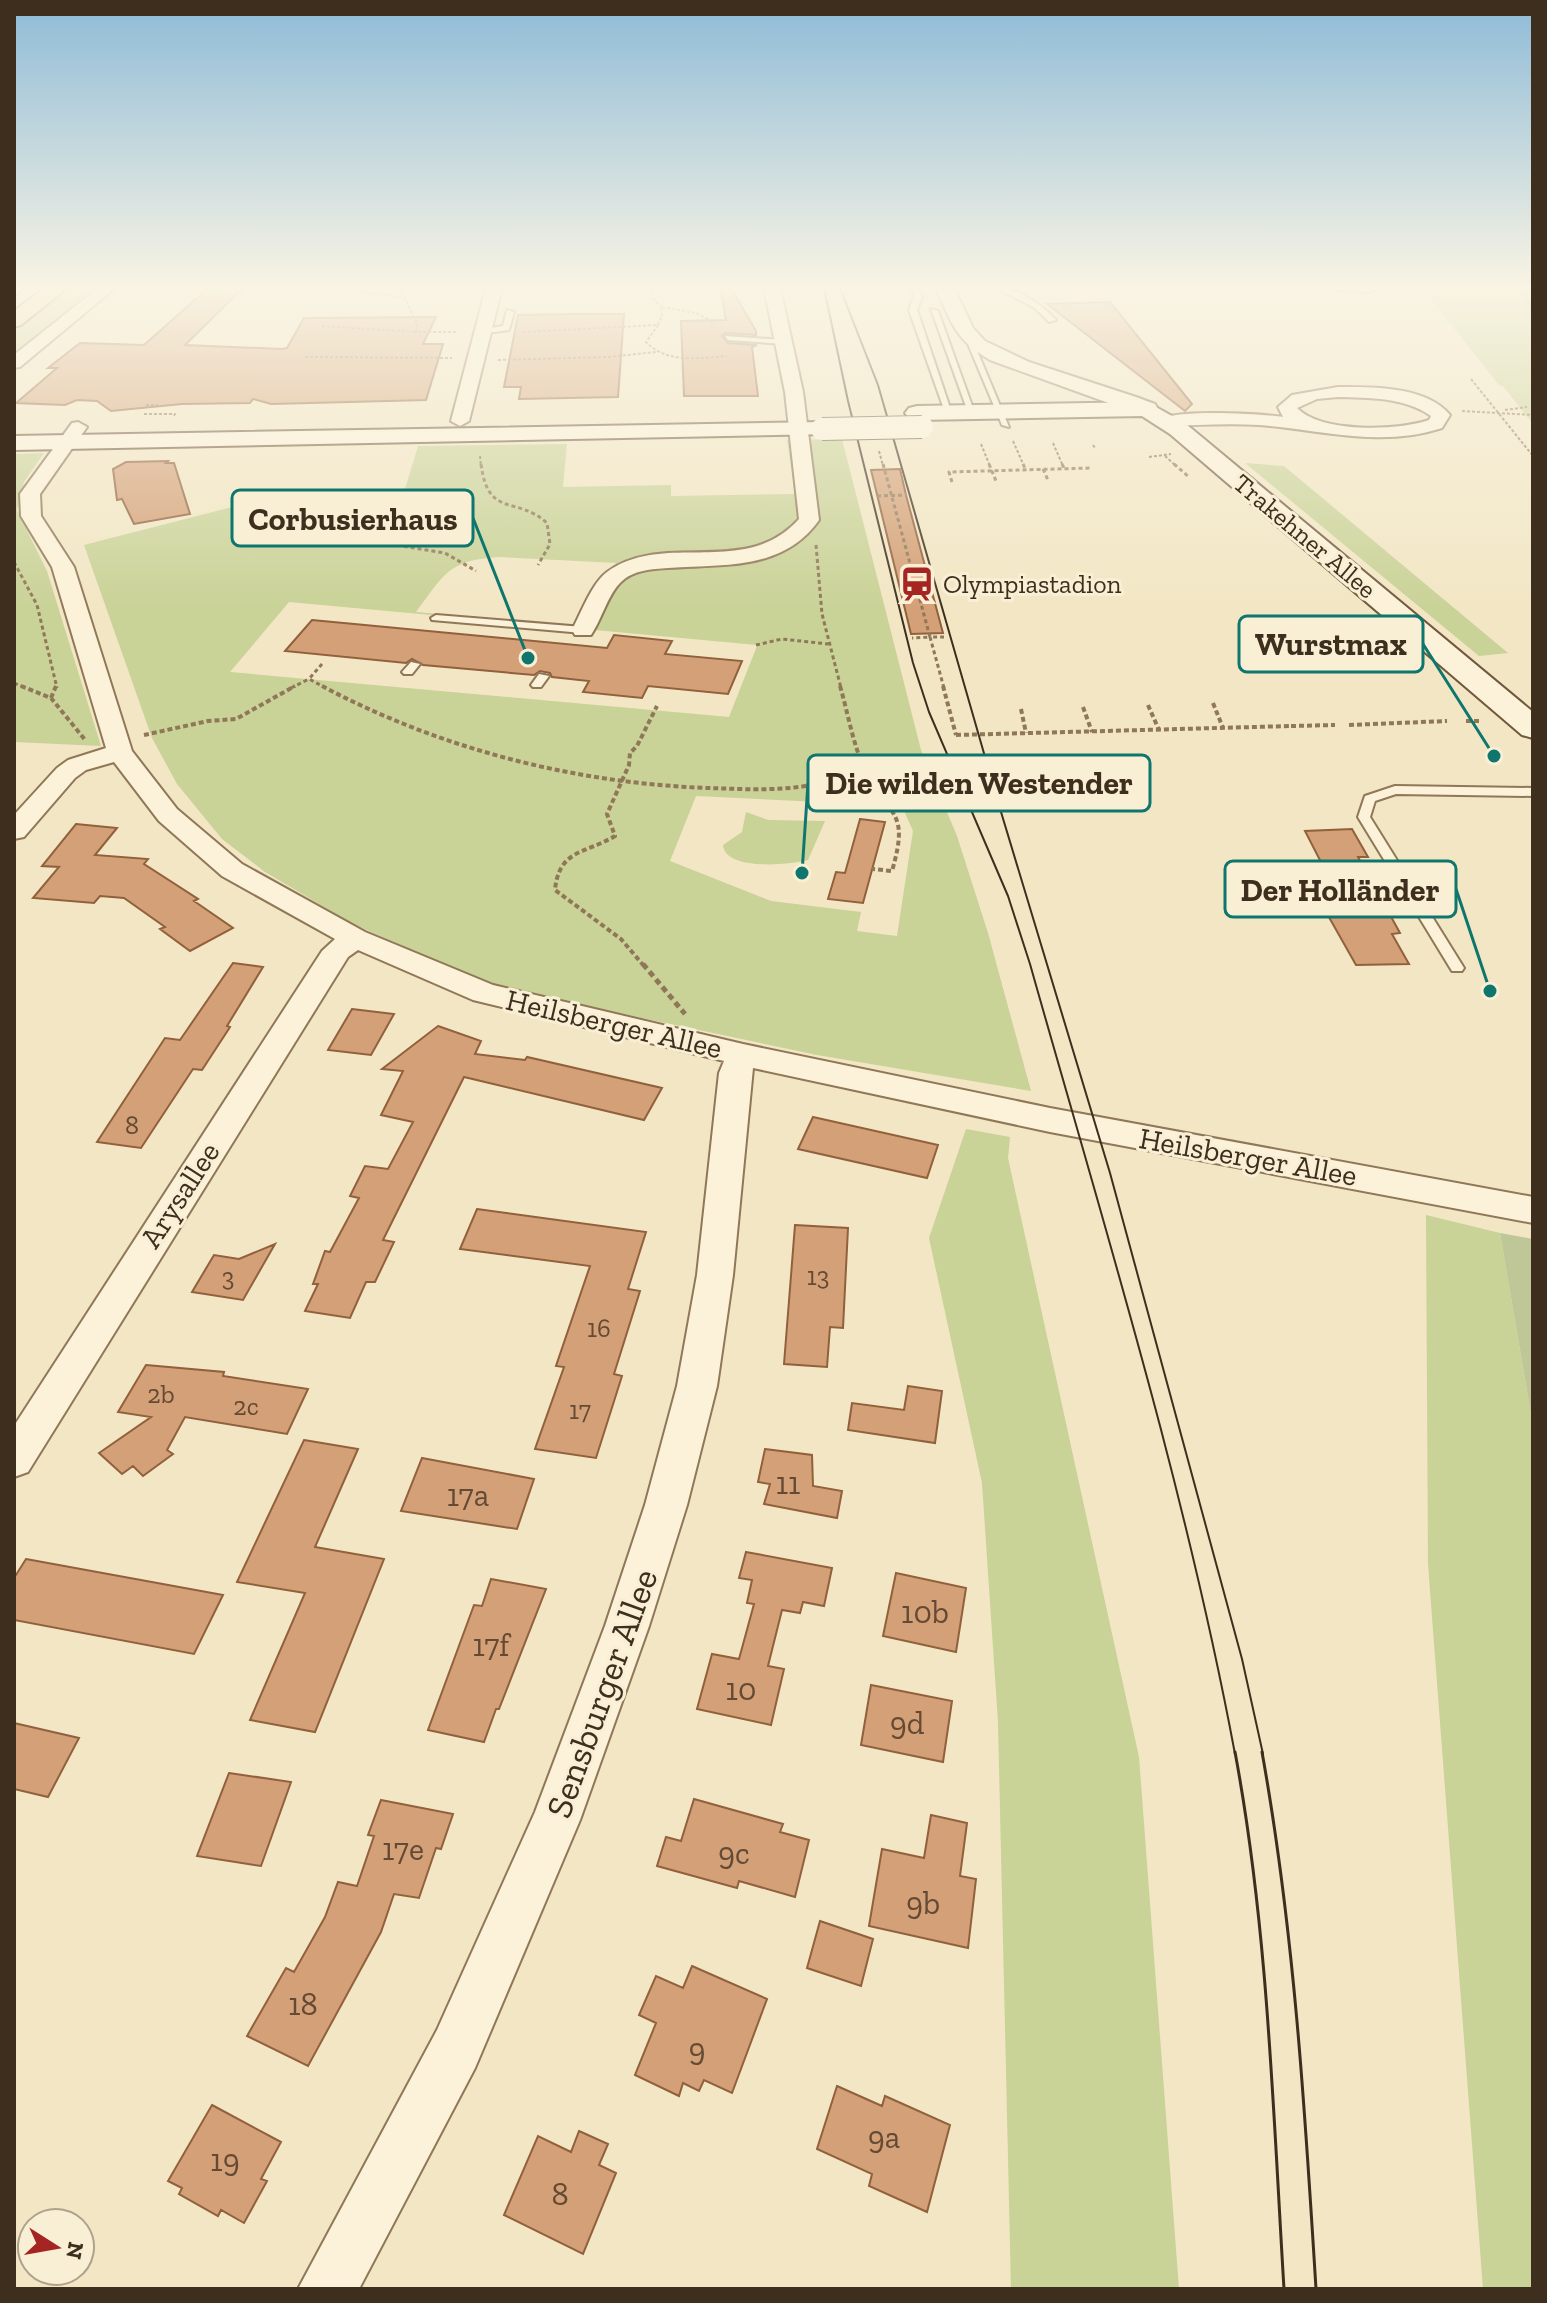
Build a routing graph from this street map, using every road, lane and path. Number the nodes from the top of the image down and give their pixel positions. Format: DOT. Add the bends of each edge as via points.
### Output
graph roads {
  1 [pos="464,395"];
  2 [pos="801,395"];
  3 [pos="952,395"];
  4 [pos="956,395"];
  5 [pos="993,395"];
  6 [pos="1114,395"];
  7 [pos="1314,395"];
  8 [pos="1399,395"];
  9 [pos="1484,395"];
  10 [pos="1292,401"];
  11 [pos="146,405"];
  12 [pos="1527,407"];
  13 [pos="1496,411"];
  14 [pos="960,412"];
  15 [pos="144,414"];
  16 [pos="158,414"];
  17 [pos="170,414"];
  18 [pos="1157,415"];
  19 [pos="1533,415"];
  20 [pos="920,420"];
  21 [pos="810,422"];
  22 [pos="1307,424"];
  23 [pos="1007,427"];
  24 [pos="14,428"];
  25 [pos="458,428"];
  26 [pos="72,434"];
  27 [pos="14,443"];
  28 [pos="1053,443"];
  29 [pos="981,444"];
  30 [pos="879,450"];
  31 [pos="480,454"];
  32 [pos="1164,455"];
  33 [pos="1533,456"];
  34 [pos="1064,468"];
  35 [pos="1091,468"];
  36 [pos="1043,469"];
  37 [pos="992,470"];
  38 [pos="1026,470"];
  39 [pos="1189,477"];
  40 [pos="1048,480"];
  41 [pos="996,481"];
  42 [pos="952,482"];
  43 [pos="906,495"];
  44 [pos="877,496"];
  45 [pos="891,496"];
  46 [pos="803,530"];
  47 [pos="383,543"];
  48 [pos="14,562"];
  49 [pos="538,565"];
  50 [pos="476,571"];
  51 [pos="578,630"];
  52 [pos="439,633"];
  53 [pos="930,637"];
  54 [pos="944,637"];
  55 [pos="912,638"];
  56 [pos="563,644"];
  57 [pos="828,644"];
  58 [pos="756,645"];
  59 [pos="322,664"];
  60 [pos="309,679"];
  61 [pos="14,683"];
  62 [pos="51,698"];
  63 [pos="1213,703"];
  64 [pos="1148,705"];
  65 [pos="657,706"];
  66 [pos="1083,707"];
  67 [pos="1021,709"];
  68 [pos="1447,721"];
  69 [pos="1335,725"];
  70 [pos="1349,725"];
  71 [pos="1223,728"];
  72 [pos="1533,728"];
  73 [pos="1159,730"];
  74 [pos="1092,732"];
  75 [pos="1026,733"];
  76 [pos="144,735"];
  77 [pos="106,750"];
  78 [pos="864,768"];
  79 [pos="620,780"];
  80 [pos="1533,792"];
  81 [pos="14,831"];
  82 [pos="872,869"];
  83 [pos="355,938"];
  84 [pos="1457,968"];
  85 [pos="694,1024"];
  86 [pos="743,1055"];
  87 [pos="1533,1210"];
  88 [pos="14,1460"];
  89 [pos="327,2289"];
  1 -- 25 [label="street"];
  2 -- 21 [label="street"];
  3 -- 14 [label="lane"];
  4 -- 14 [label="lane"];
  5 -- 23 [label="lane"];
  6 -- 18 [label="street"];
  7 -- 10 [label="street"];
  8 -- 22 [label="street" via="1430,404 1441,418 1431,427 1406,431 1345,431"];
  9 -- 13 [label="path"];
  10 -- 18 [label="street"];
  10 -- 22 [label="street" via="1287,410"];
  11 -- 16 [label="path" via="161,406"];
  12 -- 13 [label="path"];
  13 -- 19 [label="path"];
  13 -- 33 [label="path"];
  14 -- 20 [label="main road"];
  14 -- 23 [label="main road"];
  15 -- 16 [label="path"];
  16 -- 17 [label="path"];
  18 -- 22 [label="street"];
  18 -- 23 [label="main road"];
  18 -- 72 [label="main road, Trakehner Allee"];
  20 -- 21 [label="main road, bridge"];
  20 -- 23 [label="main road"];
  21 -- 25 [label="main road"];
  21 -- 46 [label="street" via="810,512"];
  23 -- 38 [label="path"];
  24 -- 26 [label="main road"];
  25 -- 26 [label="main road"];
  26 -- 27 [label="main road"];
  26 -- 77 [label="street, Heilsberger Allee" via="30,494 28,505 63,567"];
  28 -- 34 [label="path"];
  29 -- 37 [label="path"];
  30 -- 45 [label="path"];
  31 -- 49 [label="path" via="486,489 493,498 537,514 551,534 550,547"];
  32 -- 39 [label="path"];
  34 -- 35 [label="path"];
  34 -- 36 [label="path"];
  36 -- 38 [label="path"];
  36 -- 40 [label="path"];
  37 -- 38 [label="path"];
  37 -- 41 [label="path"];
  37 -- 42 [label="path" via="949,472"];
  43 -- 45 [label="path"];
  44 -- 45 [label="path"];
  45 -- 53 [label="path"];
  46 -- 51 [label="street" via="760,553 619,572"];
  46 -- 57 [label="path" via="815,541"];
  47 -- 50 [label="path" via="449,555 467,561"];
  48 -- 62 [label="path" via="26,575 47,641 57,689"];
  51 -- 52 [label="lane" via="442,619"];
  51 -- 56 [label="lane"];
  53 -- 54 [label="path"];
  53 -- 55 [label="path"];
  53 -- 75 [label="path, bridge" via="956,735"];
  57 -- 58 [label="path" via="782,639"];
  57 -- 78 [label="path"];
  59 -- 60 [label="path"];
  60 -- 76 [label="path" via="236,719"];
  60 -- 79 [label="path" via="360,706 449,741 522,762"];
  61 -- 62 [label="path"];
  62 -- 77 [label="path"];
  63 -- 71 [label="path"];
  64 -- 73 [label="path"];
  65 -- 79 [label="path"];
  66 -- 74 [label="path"];
  67 -- 75 [label="path"];
  68 -- 70 [label="path"];
  69 -- 71 [label="path, bridge"];
  71 -- 73 [label="path, bridge"];
  73 -- 74 [label="path, bridge"];
  74 -- 75 [label="path, bridge"];
  77 -- 81 [label="street" via="66,773"];
  77 -- 83 [label="street, Heilsberger Allee" via="168,815 232,870"];
  78 -- 79 [label="path" via="803,786 757,789"];
  78 -- 82 [label="path" via="894,810 902,837 892,871"];
  79 -- 85 [label="path" via="607,814 615,836 568,855 560,865 555,890 621,939"];
  80 -- 84 [label="lane" via="1395,790 1369,799 1364,817"];
  83 -- 86 [label="street, Heilsberger Allee" via="484,993"];
  83 -- 88 [label="street, Arysallee" via="337,951"];
  86 -- 87 [label="street, Heilsberger Allee" via="1050,1120"];
  86 -- 89 [label="street, Sensburger Allee" via="735,1073 715,1275 697,1386 627,1626 556,1820 456,2049"];
}
